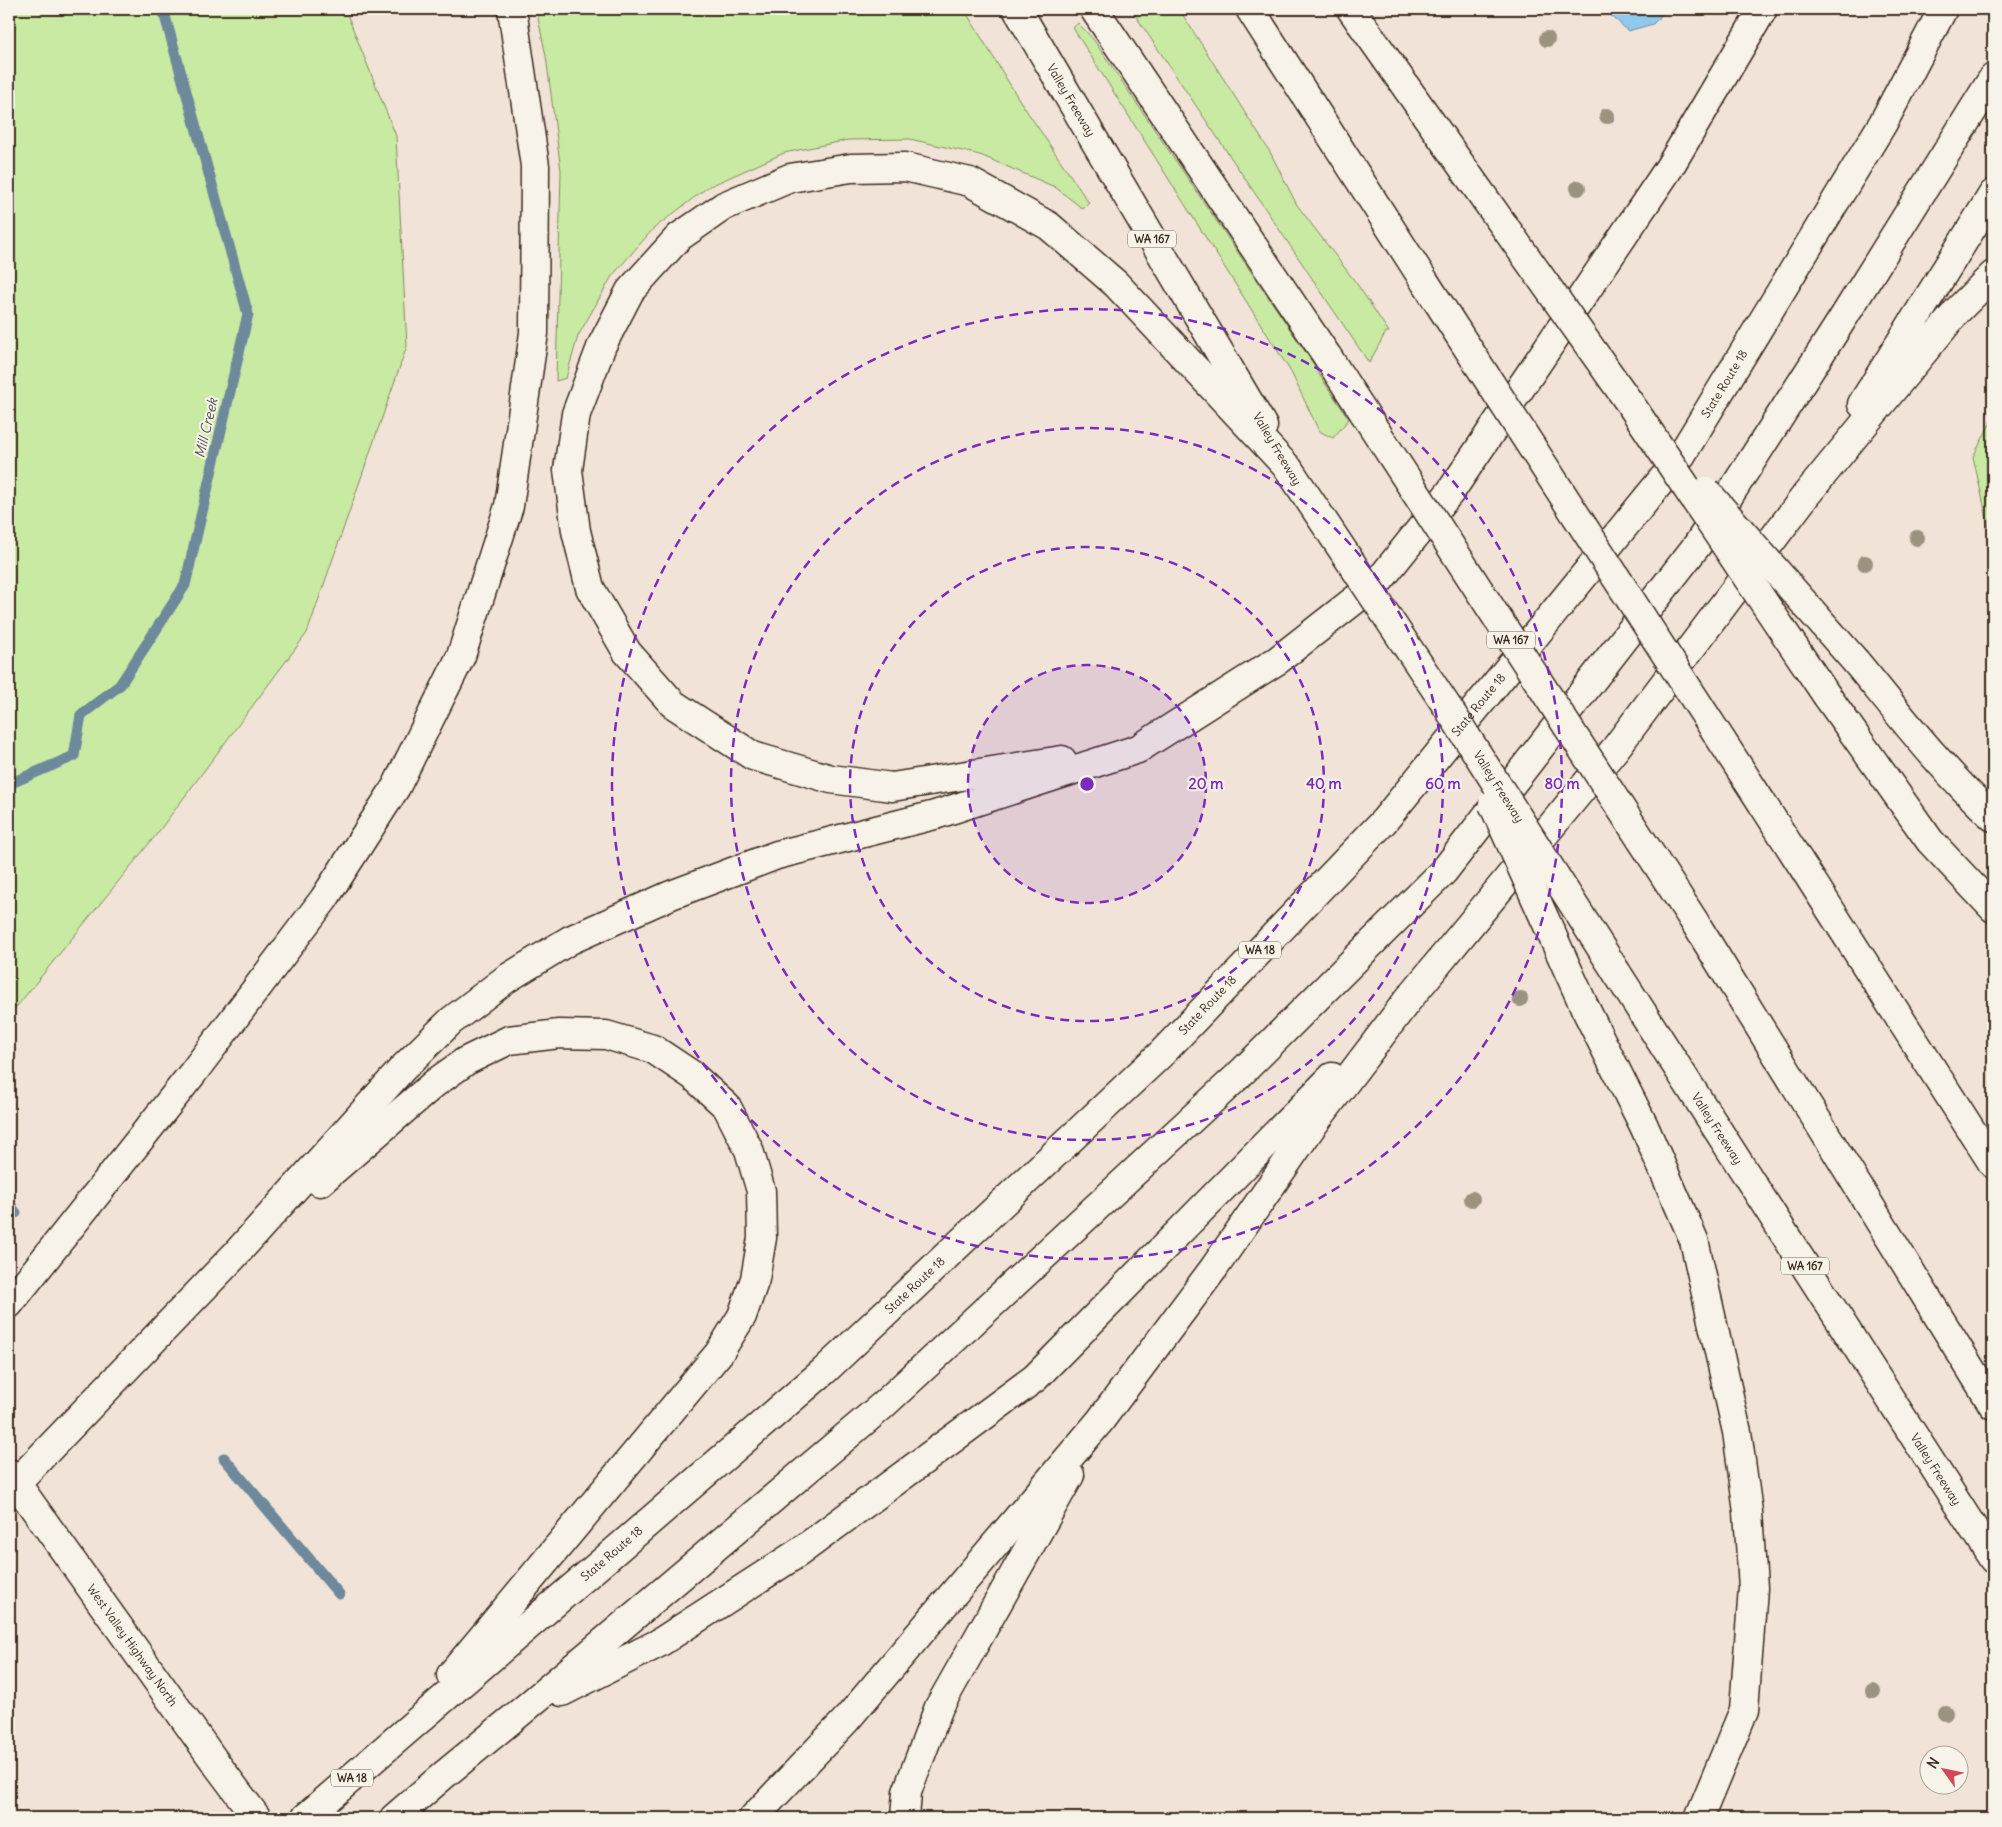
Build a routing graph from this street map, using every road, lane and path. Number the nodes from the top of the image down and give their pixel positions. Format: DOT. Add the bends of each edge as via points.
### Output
graph roads {
  1 [pos="512,9"];
  2 [pos="1017,9"];
  3 [pos="1094,9"];
  4 [pos="1250,9"];
  5 [pos="1351,9"];
  6 [pos="1764,9"];
  7 [pos="1943,9"];
  8 [pos="1993,78"];
  9 [pos="1993,194"];
  10 [pos="1993,276"];
  11 [pos="1631,405"];
  12 [pos="1288,468"];
  13 [pos="1806,495"];
  14 [pos="1452,714"];
  15 [pos="1138,749"];
  16 [pos="1993,817"];
  17 [pos="1993,908"];
  18 [pos="1407,1001"];
  19 [pos="1993,1164"];
  20 [pos="234,1256"];
  21 [pos="9,1304"];
  22 [pos="1993,1405"];
  23 [pos="1100,1421"];
  24 [pos="12,1478"];
  25 [pos="1993,1558"];
  26 [pos="522,1712"];
  27 [pos="399,1738"];
  28 [pos="257,1818"];
  29 [pos="305,1818"];
  30 [pos="394,1818"];
  31 [pos="753,1818"];
  32 [pos="906,1818"];
  33 [pos="1700,1818"];
  1 -- 21 [label="main road" via="535,166 534,324 509,506 461,656 396,787 324,899 192,1074"];
  2 -- 12 [label="main road, Valley Freeway / WA 167"];
  3 -- 22 [label="main road, WA 167, bridge" via="1329,360 1694,921"];
  4 -- 19 [label="main road, bridge"];
  5 -- 11 [label="main road, bridge"];
  6 -- 15 [label="main road" via="1669,168 1451,491 1379,581 1278,660"];
  7 -- 27 [label="main road, State Route 18 / WA 18" via="1883,124 1680,459 1384,821 1162,1053 824,1371"];
  8 -- 26 [label="main road" via="1698,544 1444,870 1238,1076 882,1406"];
  9 -- 13 [label="main road"];
  10 -- 13 [label="main road" via="1958,310"];
  11 -- 16 [label="main road, bridge" via="1921,741"];
  11 -- 17 [label="main road, bridge" via="1827,696 1930,841"];
  12 -- 14 [label="main road, Valley Freeway / WA 167, bridge"];
  12 -- 15 [label="main road" via="1116,284 1049,226 970,182 905,167 852,168 790,178 724,206 679,237 630,291 602,345 576,414 568,470 576,531 590,588 628,652 673,704 753,756 831,779 892,787"];
  13 -- 18 [label="main road" via="1615,748"];
  14 -- 25 [label="main road, Valley Freeway / WA 167, bridge"];
  14 -- 33 [label="main road, bridge" via="1694,1240 1738,1432 1753,1588 1744,1710"];
  15 -- 20 [label="main road" via="935,815 777,855 670,894 570,940 506,979 450,1021 403,1068"];
  18 -- 23 [label="main road" via="1310,1129 1214,1268"];
  18 -- 26 [label="main road" via="1035,1378 798,1554 659,1642"];
  20 -- 24 [label="main road"];
  20 -- 27 [label="main road" via="435,1082 466,1061 509,1040 559,1034 606,1035 653,1049 692,1075 727,1107 749,1150 761,1191 762,1238 755,1279 742,1316 719,1353"];
  23 -- 31 [label="main road" via="847,1719"];
  23 -- 32 [label="main road" via="939,1707 907,1792"];
  24 -- 28 [label="main road, West Valley Highway North"];
  26 -- 30 [label="main road"];
  27 -- 29 [label="main road, State Route 18 / WA 18"];
}
